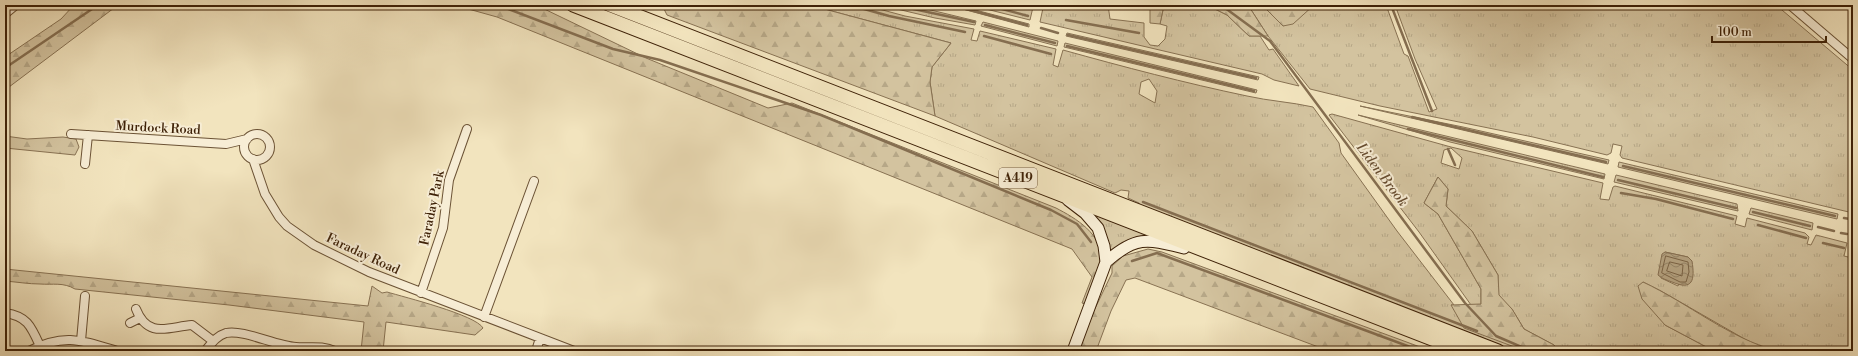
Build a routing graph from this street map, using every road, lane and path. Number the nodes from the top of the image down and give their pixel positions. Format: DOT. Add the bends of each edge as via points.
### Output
graph roads {
  1 [pos="16,5"];
  2 [pos="573,5"];
  3 [pos="610,5"];
  4 [pos="1790,5"];
  5 [pos="5,14"];
  6 [pos="1853,59"];
  7 [pos="467,129"];
  8 [pos="70,134"];
  9 [pos="88,136"];
  10 [pos="246,139"];
  11 [pos="226,144"];
  12 [pos="245,152"];
  13 [pos="266,156"];
  14 [pos="253,159"];
  15 [pos="85,164"];
  16 [pos="260,179"];
  17 [pos="534,181"];
  18 [pos="1061,194"];
  19 [pos="1213,254"];
  20 [pos="1106,262"];
  21 [pos="421,292"];
  22 [pos="85,296"];
  23 [pos="136,309"];
  24 [pos="5,313"];
  25 [pos="484,317"];
  26 [pos="140,318"];
  27 [pos="130,323"];
  28 [pos="540,338"];
  29 [pos="81,341"];
  30 [pos="213,341"];
  31 [pos="40,346"];
  32 [pos="29,351"];
  33 [pos="117,351"];
  34 [pos="205,351"];
  35 [pos="335,351"];
  36 [pos="536,351"];
  37 [pos="574,351"];
  38 [pos="1073,351"];
  39 [pos="1463,351"];
  40 [pos="1498,351"];
  1 -- 5 [label="street"];
  2 -- 18 [label="highway, A419"];
  3 -- 40 [label="highway, A419"];
  4 -- 6 [label="street"];
  7 -- 21 [label="street, Faraday Park" via="449,180 443,228"];
  8 -- 9 [label="street, Murdock Road"];
  9 -- 11 [label="street, Murdock Road"];
  9 -- 15 [label="street"];
  10 -- 11 [label="street, Murdock Road"];
  10 -- 12 [label="street"];
  10 -- 13 [label="street" via="257,134 266,137 270,144"];
  11 -- 12 [label="street, Murdock Road"];
  12 -- 14 [label="street"];
  13 -- 14 [label="street"];
  13 -- 16 [label="street"];
  14 -- 16 [label="street, Faraday Road"];
  16 -- 21 [label="street, Faraday Road" via="270,205 287,226 299,235 353,265"];
  17 -- 25 [label="street"];
  18 -- 19 [label="highway, A419"];
  18 -- 20 [label="main road" via="1085,213 1096,226 1103,241"];
  19 -- 20 [label="main road" via="1146,240 1126,246"];
  19 -- 39 [label="highway, A419"];
  20 -- 38 [label="main road"];
  21 -- 25 [label="street, Faraday Road"];
  22 -- 29 [label="street"];
  23 -- 26 [label="street"];
  24 -- 31 [label="street" via="22,316"];
  25 -- 28 [label="street, Faraday Road"];
  26 -- 27 [label="street"];
  26 -- 30 [label="street" via="150,326 162,330 194,325"];
  28 -- 36 [label="street"];
  28 -- 37 [label="street, Faraday Road"];
  29 -- 31 [label="street" via="61,340"];
  29 -- 33 [label="street"];
  30 -- 34 [label="street"];
  30 -- 35 [label="street" via="222,334 233,333 287,346 325,347"];
  31 -- 32 [label="street"];
}
